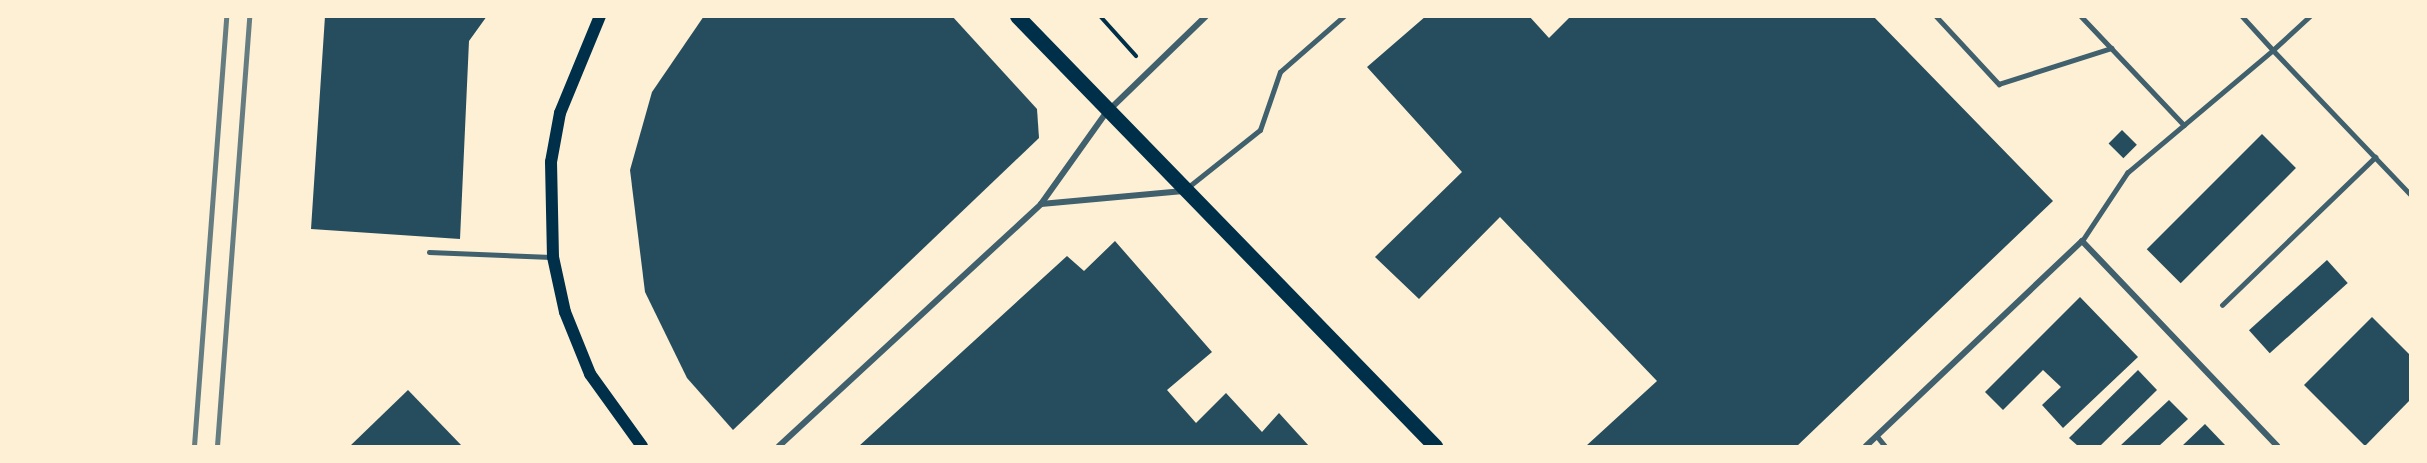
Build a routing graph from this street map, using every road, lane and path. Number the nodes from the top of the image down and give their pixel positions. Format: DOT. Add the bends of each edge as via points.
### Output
graph roads {
  1 [pos="600,16"];
  2 [pos="1017,16"];
  3 [pos="1100,16"];
  4 [pos="1206,16"];
  5 [pos="1344,16"];
  6 [pos="1936,16"];
  7 [pos="2081,16"];
  8 [pos="2242,16"];
  9 [pos="2310,16"];
  10 [pos="1119,36"];
  11 [pos="2111,48"];
  12 [pos="2273,50"];
  13 [pos="1106,113"];
  14 [pos="2184,125"];
  15 [pos="2375,157"];
  16 [pos="1183,191"];
  17 [pos="2410,194"];
  18 [pos="1041,204"];
  19 [pos="2082,241"];
  20 [pos="429,252"];
  21 [pos="553,257"];
  22 [pos="2222,305"];
  23 [pos="1877,436"];
  24 [pos="642,447"];
  25 [pos="779,447"];
  26 [pos="1435,447"];
  27 [pos="1866,447"];
  28 [pos="1885,447"];
  29 [pos="2277,447"];
  1 -- 21 [label="main road" via="560,113 551,162"];
  2 -- 13 [label="main road"];
  3 -- 10 [label="path"];
  4 -- 13 [label="street"];
  5 -- 16 [label="lane" via="1280,72 1260,130"];
  6 -- 11 [label="lane" via="1999,84"];
  7 -- 11 [label="lane"];
  8 -- 12 [label="lane"];
  9 -- 12 [label="lane"];
  11 -- 14 [label="lane"];
  12 -- 14 [label="lane"];
  12 -- 15 [label="lane"];
  13 -- 16 [label="main road"];
  13 -- 18 [label="street"];
  14 -- 19 [label="lane" via="2127,173"];
  15 -- 17 [label="lane"];
  15 -- 22 [label="lane"];
  16 -- 18 [label="street"];
  16 -- 26 [label="main road"];
  18 -- 25 [label="street"];
  19 -- 23 [label="street"];
  19 -- 29 [label="street"];
  20 -- 21 [label="lane"];
  21 -- 24 [label="main road" via="565,312 590,374"];
  23 -- 27 [label="street"];
  23 -- 28 [label="lane"];
}
